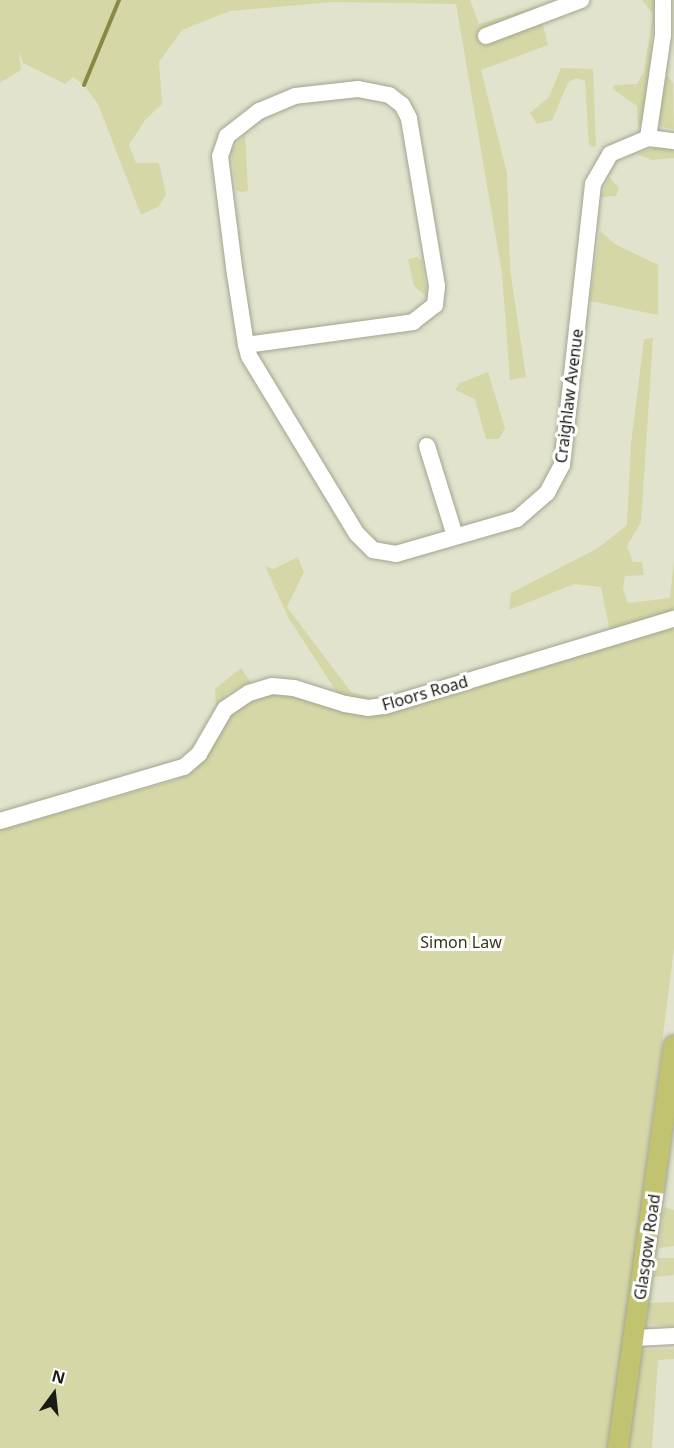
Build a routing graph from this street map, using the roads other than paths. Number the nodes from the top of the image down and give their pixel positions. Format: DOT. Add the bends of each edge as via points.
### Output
graph roads {
  1 [pos="581,0"];
  2 [pos="663,0"];
  3 [pos="486,36"];
  4 [pos="648,138"];
  5 [pos="674,141"];
  6 [pos="246,345"];
  7 [pos="427,445"];
  8 [pos="455,536"];
  9 [pos="674,619"];
  10 [pos="0,821"];
  11 [pos="674,1046"];
  12 [pos="674,1336"];
  13 [pos="634,1338"];
  14 [pos="618,1448"];
  1 -- 3 [label="street"];
  2 -- 4 [label="street" via="663,35"];
  4 -- 5 [label="street, Craighlaw Avenue"];
  4 -- 8 [label="street, Craighlaw Avenue" via="610,154 593,184 565,451 555,482 539,503 517,519"];
  6 -- 6 [label="street, Craighlaw Avenue" via="220,156 227,136 259,111 295,96 358,89 389,95 402,105 409,118 437,286 435,305 413,322"];
  6 -- 8 [label="street, Craighlaw Avenue" via="256,371 365,543 373,550 396,554"];
  7 -- 8 [label="street"];
  9 -- 10 [label="street, Floors Road" via="368,708 272,686 249,693 225,709 199,754 184,767"];
  11 -- 13 [label="main road, Glasgow Road"];
  12 -- 13 [label="street"];
  13 -- 14 [label="main road, Glasgow Road"];
}
